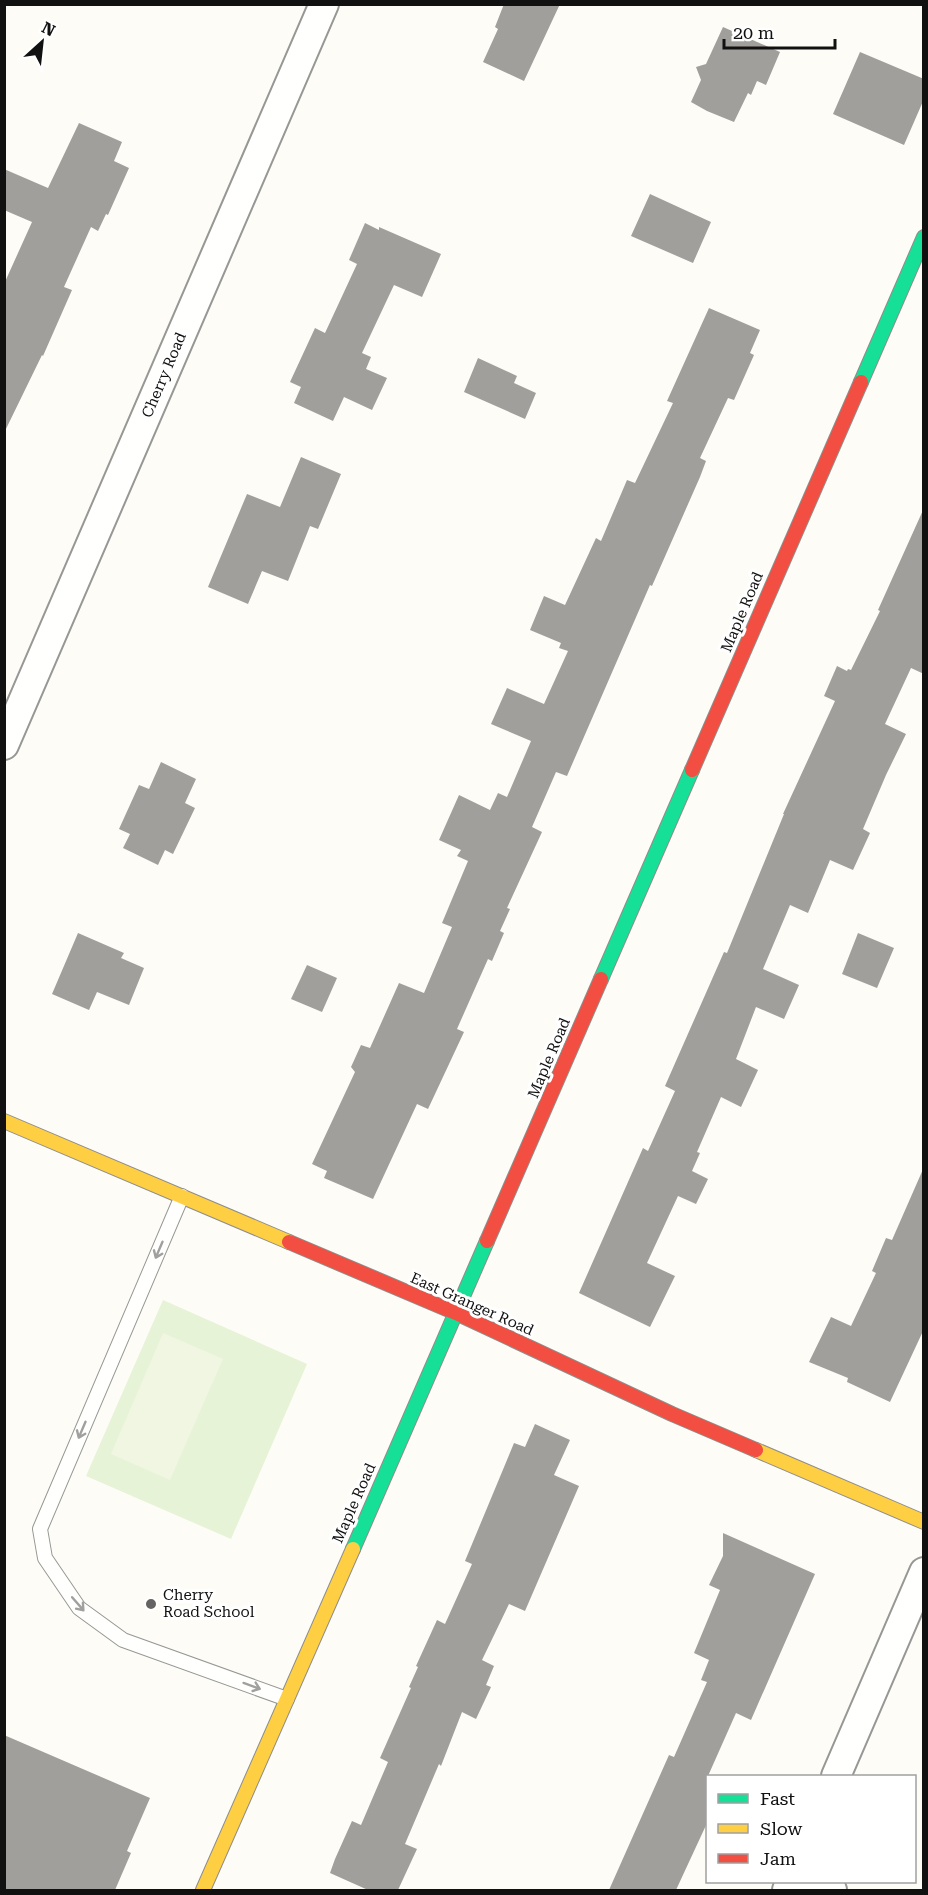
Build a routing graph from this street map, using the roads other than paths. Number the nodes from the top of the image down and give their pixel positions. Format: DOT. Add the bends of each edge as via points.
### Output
graph roads {
  1 [pos="324,4"];
  2 [pos="924,237"];
  3 [pos="4,745"];
  4 [pos="4,1121"];
  5 [pos="182,1196"];
  6 [pos="456,1313"];
  7 [pos="924,1522"];
  8 [pos="924,1572"];
  9 [pos="287,1699"];
  10 [pos="836,1775"];
  11 [pos="816,1883"];
  12 [pos="202,1890"];
  13 [pos="832,1890"];
  1 -- 3 [label="street, Cherry Road"];
  2 -- 6 [label="street, Maple Road"];
  4 -- 5 [label="street, East Granger Road"];
  5 -- 6 [label="street, East Granger Road"];
  5 -- 9 [label="lane, one-way" via="40,1529 45,1558 79,1608 123,1640"];
  6 -- 7 [label="street, East Granger Road" via="672,1414"];
  6 -- 9 [label="street, Maple Road"];
  8 -- 10 [label="street"];
  9 -- 12 [label="street, Maple Road"];
  11 -- 13 [label="street"];
}
